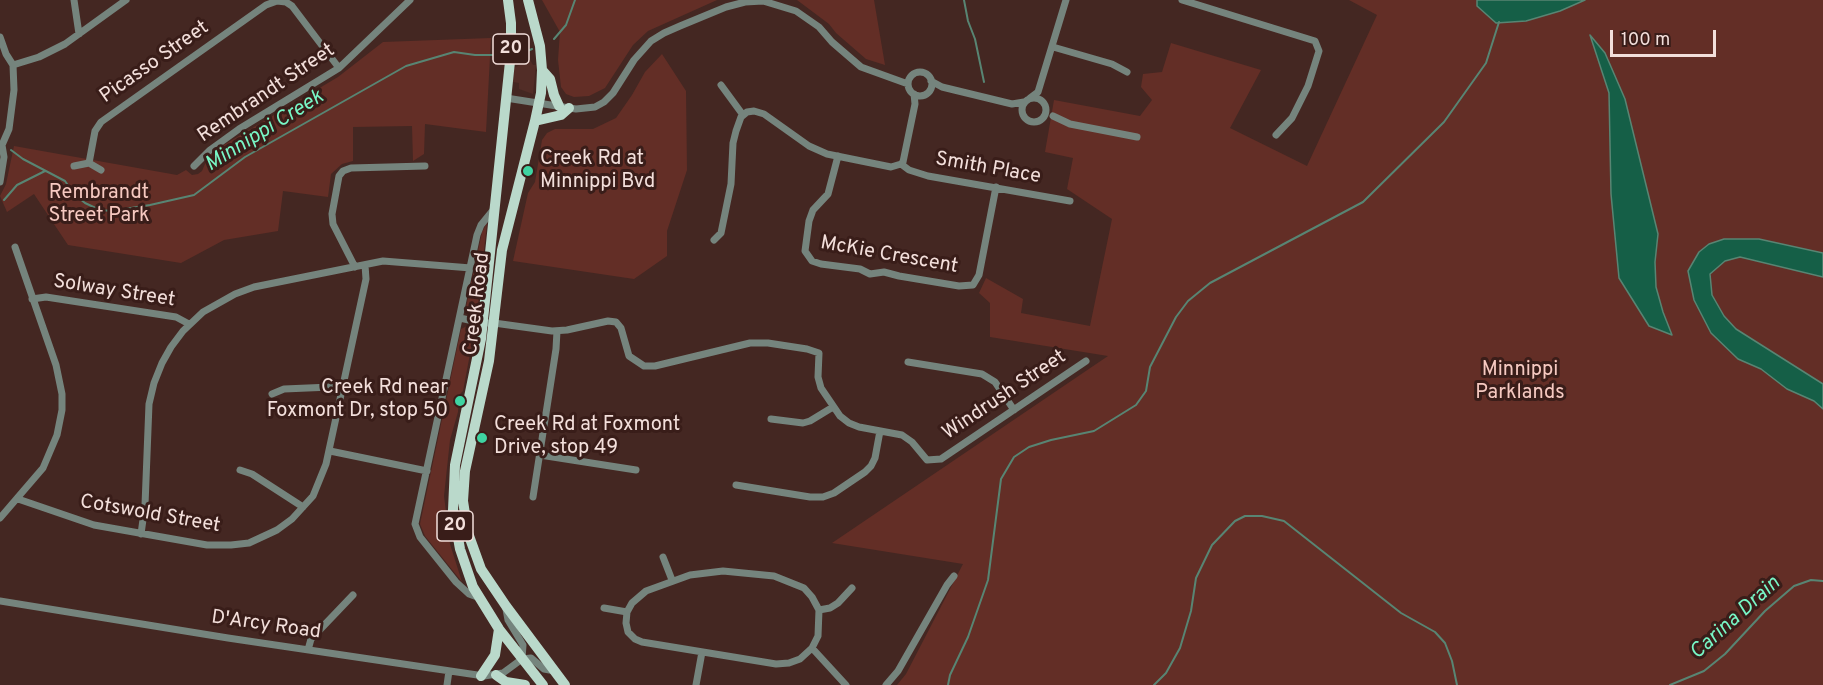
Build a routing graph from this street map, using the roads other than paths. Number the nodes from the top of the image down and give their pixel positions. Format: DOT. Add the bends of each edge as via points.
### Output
graph roads {
  1 [pos="74,0"];
  2 [pos="126,0"];
  3 [pos="410,0"];
  4 [pos="508,0"];
  5 [pos="528,0"];
  6 [pos="1066,0"];
  7 [pos="1182,0"];
  8 [pos="79,34"];
  9 [pos="0,37"];
  10 [pos="1053,47"];
  11 [pos="13,65"];
  12 [pos="339,68"];
  13 [pos="542,70"];
  14 [pos="1127,72"];
  15 [pos="909,81"];
  16 [pos="721,85"];
  17 [pos="929,88"];
  18 [pos="1038,92"];
  19 [pos="914,94"];
  20 [pos="506,98"];
  21 [pos="1027,100"];
  22 [pos="1041,101"];
  23 [pos="539,103"];
  24 [pos="915,104"];
  25 [pos="1012,104"];
  26 [pos="564,107"];
  27 [pos="1023,114"];
  28 [pos="743,115"];
  29 [pos="1053,116"];
  30 [pos="535,121"];
  31 [pos="1276,135"];
  32 [pos="1137,137"];
  33 [pos="1,144"];
  34 [pos="838,156"];
  35 [pos="88,163"];
  36 [pos="902,164"];
  37 [pos="74,166"];
  38 [pos="194,166"];
  39 [pos="425,166"];
  40 [pos="101,170"];
  41 [pos="0,182"];
  42 [pos="996,187"];
  43 [pos="1070,201"];
  44 [pos="494,209"];
  45 [pos="714,240"];
  46 [pos="15,247"];
  47 [pos="365,265"];
  48 [pos="355,267"];
  49 [pos="471,268"];
  50 [pos="32,299"];
  51 [pos="459,318"];
  52 [pos="482,323"];
  53 [pos="494,323"];
  54 [pos="189,324"];
  55 [pos="557,331"];
  56 [pos="1086,361"];
  57 [pos="908,362"];
  58 [pos="343,388"];
  59 [pos="272,394"];
  60 [pos="833,407"];
  61 [pos="1014,410"];
  62 [pos="771,419"];
  63 [pos="880,431"];
  64 [pos="330,451"];
  65 [pos="540,455"];
  66 [pos="240,470"];
  67 [pos="427,471"];
  68 [pos="636,471"];
  69 [pos="736,485"];
  70 [pos="533,497"];
  71 [pos="18,499"];
  72 [pos="303,507"];
  73 [pos="0,518"];
  74 [pos="141,534"];
  75 [pos="663,556"];
  76 [pos="954,576"];
  77 [pos="672,580"];
  78 [pos="852,588"];
  79 [pos="353,595"];
  80 [pos="480,598"];
  81 [pos="0,601"];
  82 [pos="506,606"];
  83 [pos="604,608"];
  84 [pos="819,610"];
  85 [pos="627,612"];
  86 [pos="499,629"];
  87 [pos="812,648"];
  88 [pos="308,650"];
  89 [pos="702,652"];
  90 [pos="522,659"];
  91 [pos="449,671"];
  92 [pos="555,671"];
  93 [pos="496,675"];
  94 [pos="481,676"];
  95 [pos="447,685"];
  96 [pos="525,685"];
  97 [pos="543,685"];
  98 [pos="565,685"];
  99 [pos="696,685"];
  100 [pos="846,685"];
  101 [pos="886,685"];
  1 -- 8 [label="street"];
  2 -- 8 [label="street"];
  3 -- 12 [label="street, Rembrandt Street"];
  4 -- 20 [label="main road, Creek Road / 20" via="512,35"];
  5 -- 13 [label="main road, Creek Road / 20"];
  6 -- 10 [label="street"];
  7 -- 31 [label="street" via="1315,41 1319,51 1308,86 1292,118"];
  8 -- 11 [label="street" via="51,51"];
  9 -- 11 [label="street"];
  10 -- 14 [label="street"];
  10 -- 18 [label="street"];
  11 -- 33 [label="street" via="14,101 9,129"];
  12 -- 35 [label="street, Picasso Street" via="292,6 277,1 266,4 100,123"];
  12 -- 38 [label="street, Rembrandt Street" via="239,129"];
  13 -- 23 [label="main road, Creek Road / 20"];
  13 -- 26 [label="main road"];
  15 -- 17 [label="street" via="916,72 924,73"];
  15 -- 19 [label="street"];
  15 -- 26 [label="street" via="861,67 796,10 763,1 745,2 664,33 641,51 604,102 585,109"];
  16 -- 28 [label="street"];
  17 -- 19 [label="street"];
  17 -- 24 [label="street"];
  17 -- 25 [label="street" via="942,87"];
  18 -- 21 [label="street"];
  18 -- 22 [label="street"];
  19 -- 24 [label="street"];
  20 -- 23 [label="street"];
  20 -- 44 [label="main road, Creek Road / 20"];
  21 -- 22 [label="street"];
  21 -- 25 [label="street"];
  21 -- 27 [label="street"];
  22 -- 27 [label="street" via="1045,111 1038,120 1031,121"];
  23 -- 26 [label="street"];
  23 -- 30 [label="main road, Creek Road / 20"];
  24 -- 36 [label="street"];
  25 -- 27 [label="street"];
  26 -- 30 [label="main road" via="561,115"];
  28 -- 34 [label="street" via="754,111 764,114 809,146"];
  28 -- 45 [label="street" via="733,142 731,184 721,233"];
  29 -- 32 [label="street" via="1070,124"];
  30 -- 53 [label="main road, Creek Road / 20" via="505,236"];
  33 -- 41 [label="street" via="4,157"];
  34 -- 36 [label="street" via="891,167"];
  34 -- 42 [label="street, McKie Crescent" via="828,194 813,210 809,221 805,251 812,261 870,274 884,272 959,286 973,285 980,275"];
  35 -- 37 [label="street"];
  35 -- 40 [label="street"];
  36 -- 42 [label="street, Smith Place" via="928,176"];
  39 -- 48 [label="street" via="351,168 339,176 333,224"];
  42 -- 43 [label="street, Smith Place"];
  44 -- 49 [label="street, Creek Road" via="481,225"];
  44 -- 52 [label="main road, Creek Road / 20"];
  46 -- 50 [label="street"];
  47 -- 48 [label="street"];
  47 -- 49 [label="street" via="383,261"];
  47 -- 58 [label="street, Cotswold Street" via="366,279"];
  48 -- 54 [label="street" via="254,287 210,308"];
  49 -- 51 [label="street, Creek Road"];
  50 -- 54 [label="street, Solway Street" via="46,297 165,315"];
  50 -- 71 [label="street" via="56,365 62,410 57,435 43,468"];
  51 -- 52 [label="street"];
  51 -- 67 [label="street, Creek Road"];
  52 -- 53 [label="street"];
  52 -- 80 [label="main road, Creek Road / 20" via="453,492 460,549"];
  53 -- 55 [label="street"];
  53 -- 82 [label="main road, Creek Road / 20" via="465,471 464,501 477,560"];
  54 -- 74 [label="street" via="162,363 149,404"];
  55 -- 60 [label="street" via="616,322 629,356 644,366 750,343 807,349 819,353 818,377"];
  55 -- 65 [label="street"];
  56 -- 61 [label="street, Windrush Street"];
  57 -- 61 [label="street" via="982,374 995,382"];
  58 -- 59 [label="street" via="284,389"];
  58 -- 64 [label="street, Cotswold Street"];
  60 -- 62 [label="street" via="803,423"];
  60 -- 63 [label="street, Windrush Street" via="849,423"];
  61 -- 63 [label="street, Windrush Street" via="940,459 927,460 902,435"];
  63 -- 69 [label="street" via="871,466 834,493 810,497"];
  64 -- 67 [label="street"];
  64 -- 72 [label="street, Cotswold Street" via="313,496"];
  65 -- 68 [label="street"];
  65 -- 70 [label="street"];
  66 -- 72 [label="street"];
  67 -- 80 [label="street, Creek Road" via="416,529 463,589"];
  71 -- 73 [label="street"];
  71 -- 74 [label="street, Cotswold Street" via="94,525"];
  72 -- 74 [label="street, Cotswold Street" via="277,530 249,543 207,545"];
  75 -- 77 [label="street"];
  76 -- 101 [label="street"];
  77 -- 84 [label="street" via="723,571 774,576 804,588"];
  77 -- 85 [label="street" via="637,597"];
  78 -- 84 [label="street" via="838,603"];
  79 -- 88 [label="street" via="311,639"];
  80 -- 86 [label="main road, Creek Road / 20"];
  81 -- 88 [label="street, D'Arcy Road"];
  82 -- 90 [label="street, Creek Road" via="508,620 523,645"];
  82 -- 92 [label="main road, Creek Road / 20"];
  83 -- 85 [label="street"];
  84 -- 87 [label="street" via="818,636"];
  85 -- 89 [label="street" via="628,632 635,639"];
  86 -- 90 [label="main road, Creek Road / 20"];
  86 -- 94 [label="main road" via="495,655"];
  87 -- 89 [label="street" via="800,659 776,664"];
  87 -- 100 [label="street"];
  88 -- 91 [label="street, D'Arcy Road"];
  89 -- 99 [label="street"];
  90 -- 92 [label="street, Creek Road" via="531,658 544,669"];
  90 -- 93 [label="street, D'Arcy Road"];
  90 -- 97 [label="main road, Creek Road / 20"];
  91 -- 94 [label="street, D'Arcy Road"];
  91 -- 95 [label="street"];
  92 -- 98 [label="main road, Creek Road / 20"];
  93 -- 94 [label="street, D'Arcy Road"];
  93 -- 96 [label="main road" via="506,682"];
}
